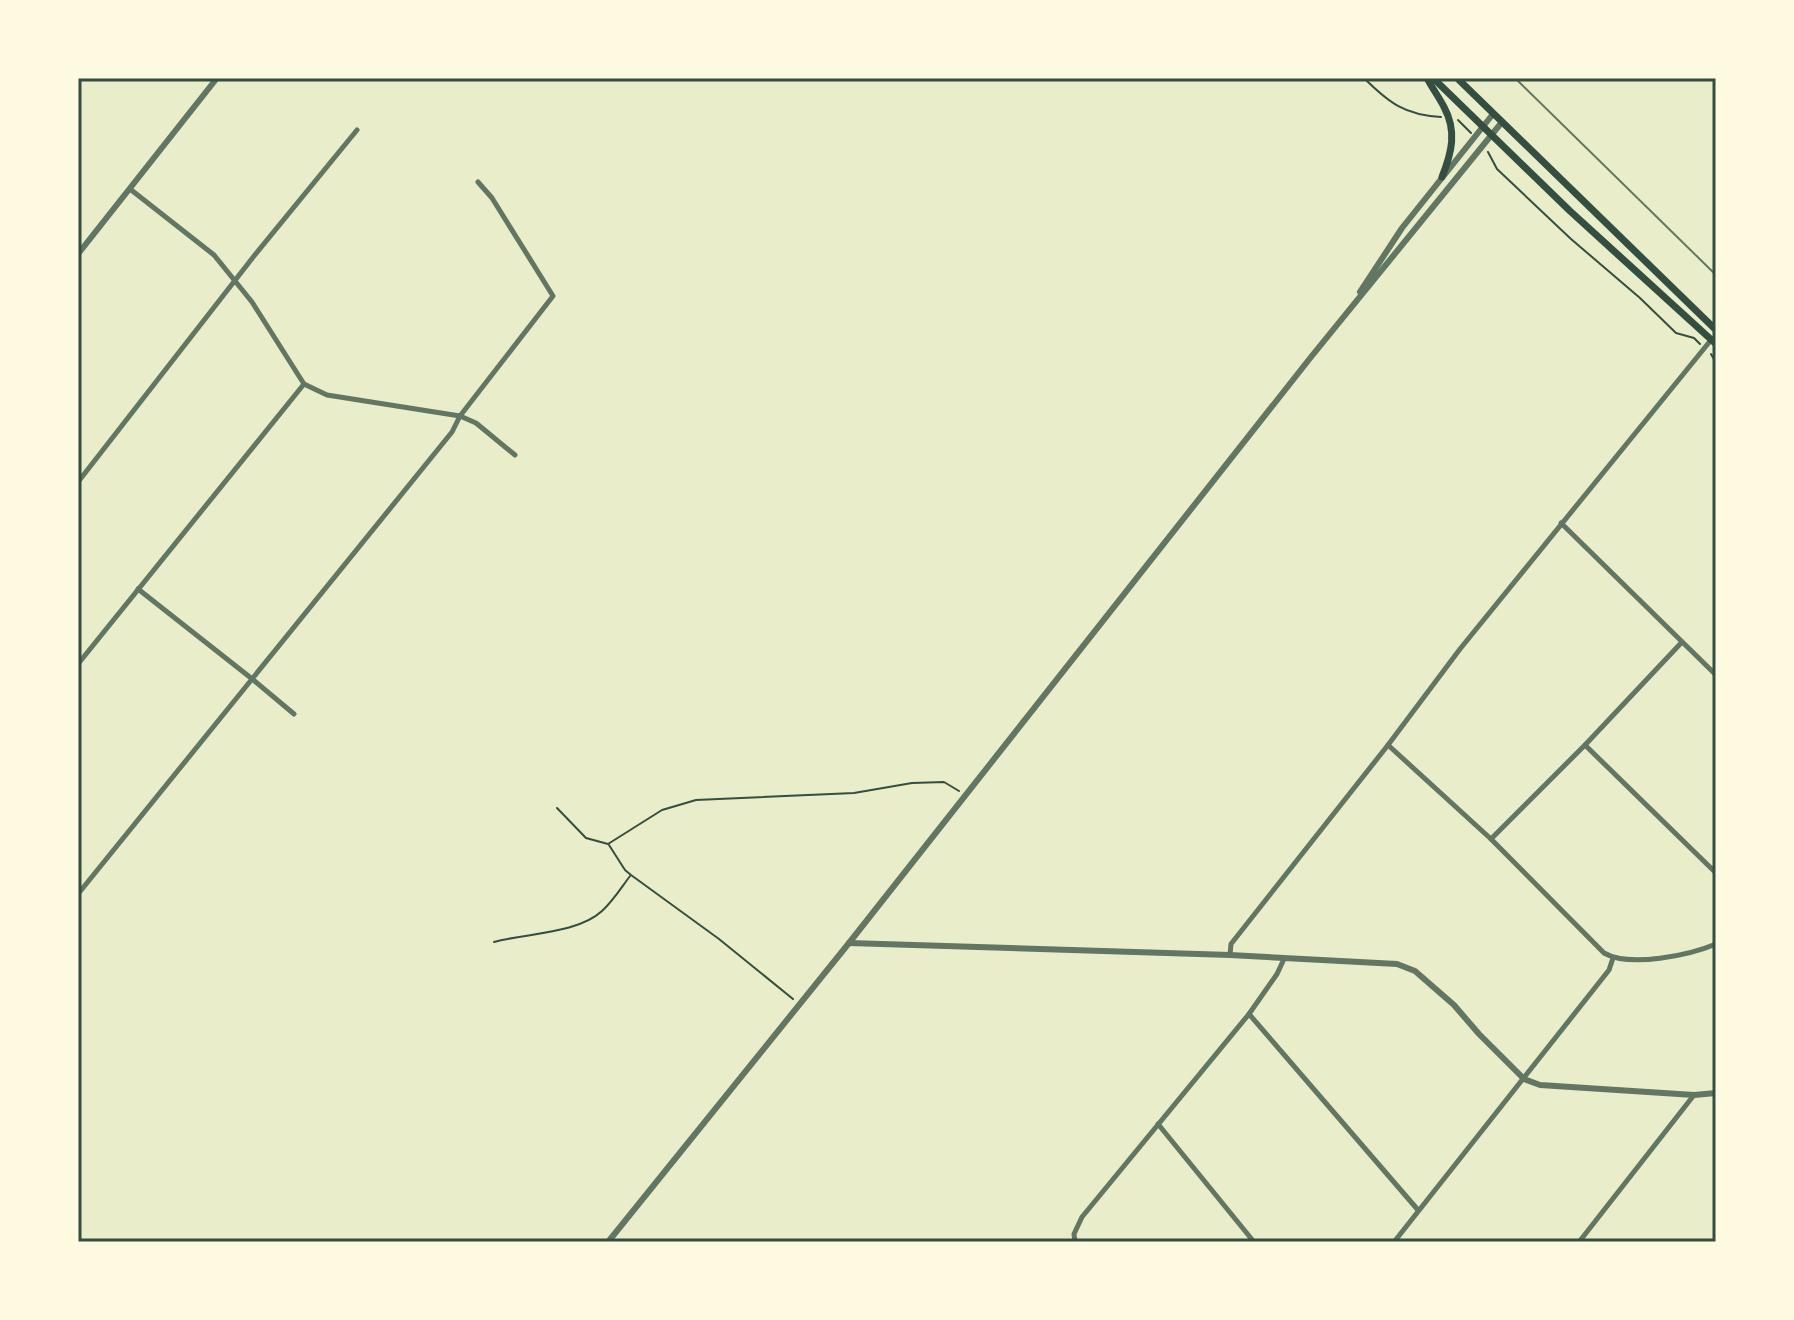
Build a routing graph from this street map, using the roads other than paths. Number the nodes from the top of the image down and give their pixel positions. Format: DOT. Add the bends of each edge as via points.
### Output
graph roads {
  1 [pos="217,78"];
  2 [pos="1427,78"];
  3 [pos="1433,78"];
  4 [pos="1457,78"];
  5 [pos="1515,78"];
  6 [pos="1493,114"];
  7 [pos="1502,122"];
  8 [pos="1483,126"];
  9 [pos="357,130"];
  10 [pos="1492,135"];
  11 [pos="1442,177"];
  12 [pos="478,182"];
  13 [pos="130,189"];
  14 [pos="78,254"];
  15 [pos="1716,275"];
  16 [pos="236,280"];
  17 [pos="1345,316"];
  18 [pos="1716,330"];
  19 [pos="1714,342"];
  20 [pos="304,384"];
  21 [pos="460,416"];
  22 [pos="515,455"];
  23 [pos="78,482"];
  24 [pos="1561,523"];
  25 [pos="138,589"];
  26 [pos="1682,642"];
  27 [pos="78,664"];
  28 [pos="1716,675"];
  29 [pos="251,678"];
  30 [pos="294,714"];
  31 [pos="1388,745"];
  32 [pos="1585,745"];
  33 [pos="1491,839"];
  34 [pos="1716,873"];
  35 [pos="78,894"];
  36 [pos="849,943"];
  37 [pos="1716,944"];
  38 [pos="1230,955"];
  39 [pos="1613,958"];
  40 [pos="1284,959"];
  41 [pos="1249,1014"];
  42 [pos="1524,1079"];
  43 [pos="1716,1093"];
  44 [pos="1694,1095"];
  45 [pos="1158,1124"];
  46 [pos="1418,1210"];
  47 [pos="608,1242"];
  48 [pos="1075,1242"];
  49 [pos="1254,1242"];
  50 [pos="1394,1242"];
  51 [pos="1579,1242"];
  1 -- 13 [label="street"];
  2 -- 11 [label="main road" via="1452,126 1450,157"];
  3 -- 8 [label="main road"];
  4 -- 6 [label="main road"];
  5 -- 15 [label="lane"];
  6 -- 7 [label="main road"];
  6 -- 8 [label="street"];
  7 -- 10 [label="street"];
  7 -- 18 [label="main road"];
  8 -- 10 [label="main road"];
  8 -- 11 [label="street"];
  9 -- 16 [label="street"];
  10 -- 17 [label="street"];
  10 -- 19 [label="main road"];
  11 -- 17 [label="street" via="1396,235"];
  12 -- 21 [label="street" via="553,296"];
  13 -- 14 [label="street"];
  13 -- 16 [label="street" via="214,255"];
  16 -- 20 [label="street"];
  16 -- 23 [label="street"];
  17 -- 36 [label="street"];
  19 -- 24 [label="street"];
  20 -- 21 [label="street" via="327,395"];
  20 -- 25 [label="street"];
  21 -- 22 [label="street"];
  21 -- 29 [label="street"];
  24 -- 26 [label="street"];
  24 -- 31 [label="street"];
  25 -- 27 [label="street"];
  25 -- 29 [label="street"];
  26 -- 28 [label="street"];
  26 -- 32 [label="street"];
  29 -- 30 [label="street"];
  29 -- 35 [label="street"];
  31 -- 33 [label="street"];
  31 -- 38 [label="street" via="1231,944"];
  32 -- 33 [label="street"];
  32 -- 34 [label="street"];
  33 -- 39 [label="street"];
  36 -- 38 [label="street"];
  36 -- 47 [label="street"];
  37 -- 39 [label="street" via="1684,954"];
  38 -- 40 [label="street"];
  39 -- 42 [label="street"];
  40 -- 41 [label="street"];
  40 -- 42 [label="street" via="1397,964 1415,971"];
  41 -- 45 [label="street"];
  41 -- 46 [label="street"];
  42 -- 44 [label="street" via="1540,1085"];
  42 -- 46 [label="street"];
  43 -- 44 [label="street"];
  44 -- 51 [label="street"];
  45 -- 48 [label="street" via="1082,1217"];
  45 -- 49 [label="street"];
  46 -- 50 [label="street"];
}
